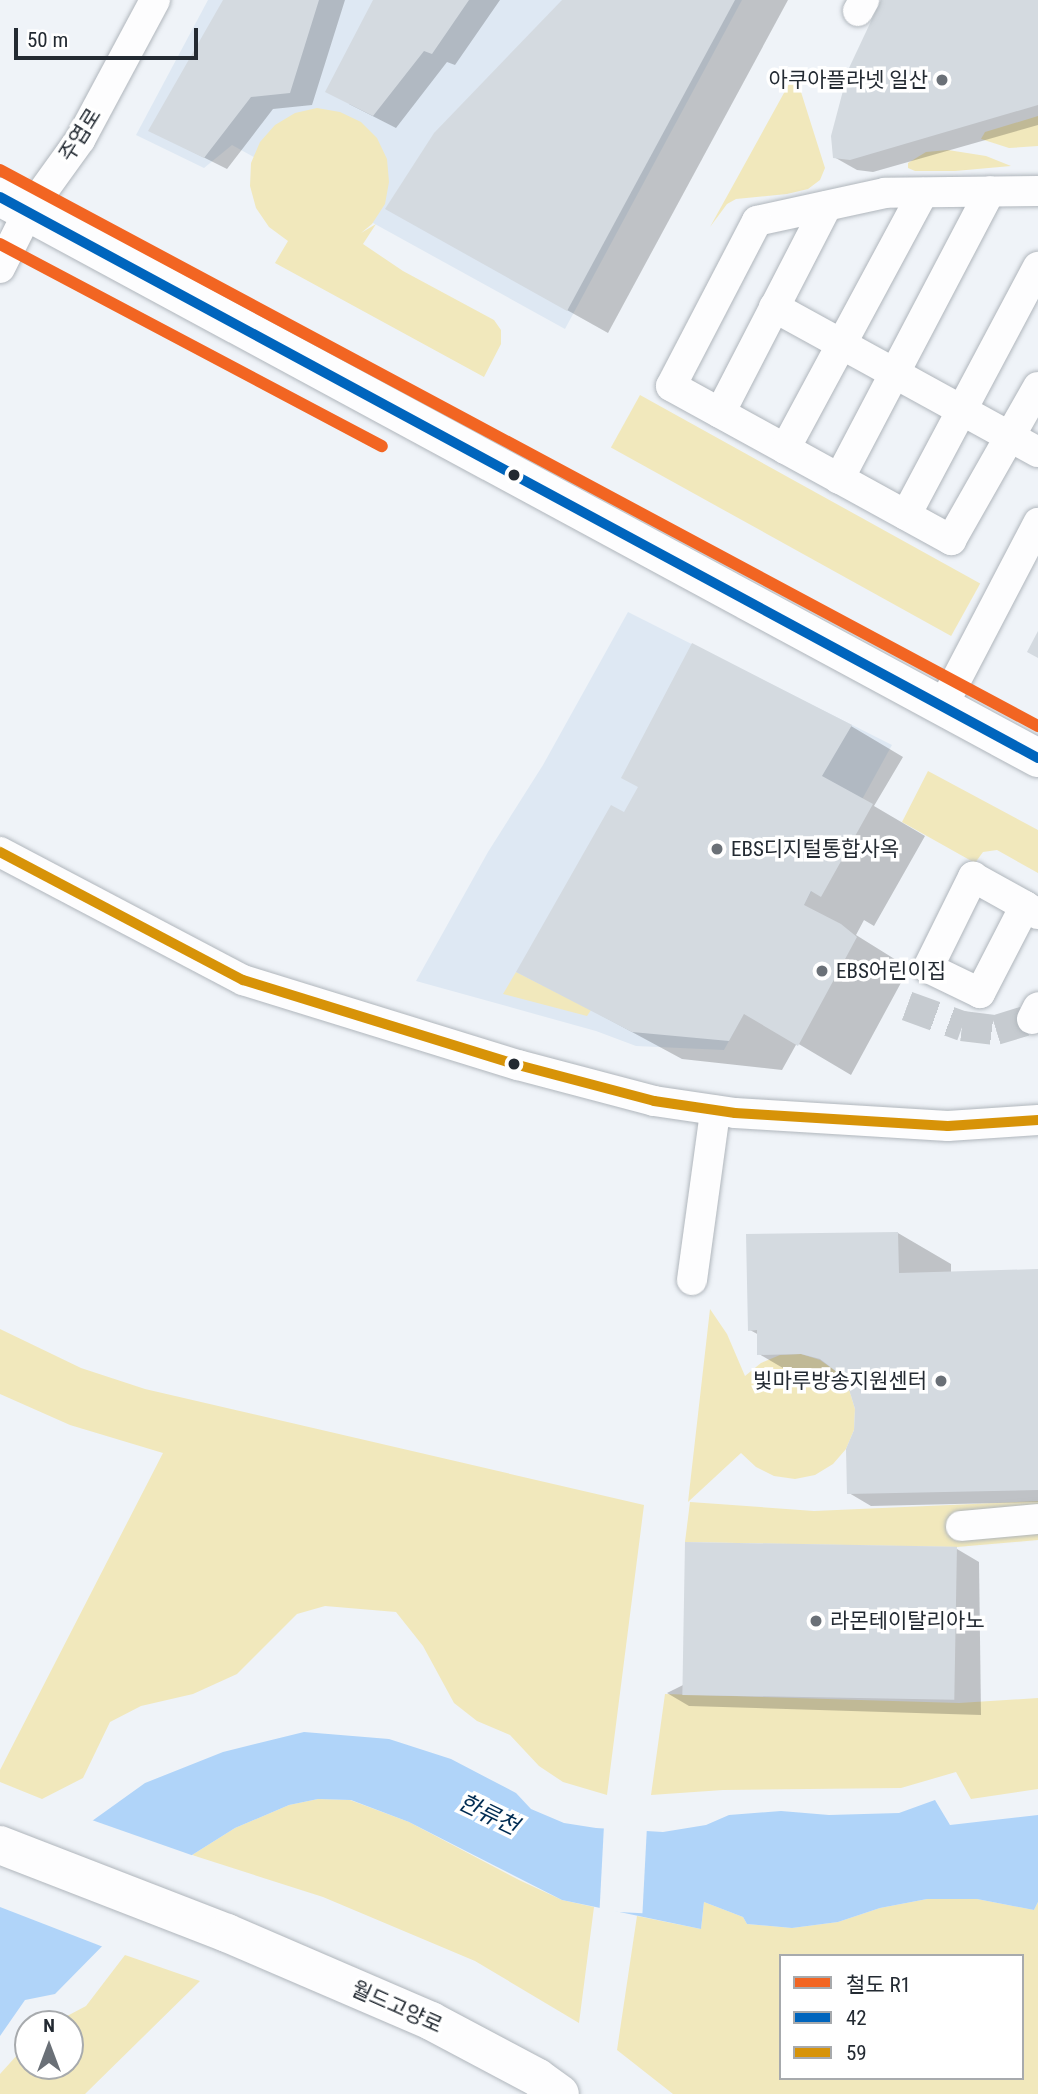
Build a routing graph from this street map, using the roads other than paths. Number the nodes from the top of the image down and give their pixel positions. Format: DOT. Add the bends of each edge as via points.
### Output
graph roads {
  1 [pos="155,0"];
  2 [pos="990,191"];
  3 [pos="1038,191"];
  4 [pos="923,192"];
  5 [pos="14,205"];
  6 [pos="827,206"];
  7 [pos="1038,267"];
  8 [pos="0,268"];
  9 [pos="774,307"];
  10 [pos="842,344"];
  11 [pos="895,374"];
  12 [pos="1038,387"];
  13 [pos="962,411"];
  14 [pos="720,413"];
  15 [pos="1010,438"];
  16 [pos="785,449"];
  17 [pos="1038,452"];
  18 [pos="839,479"];
  19 [pos="906,516"];
  20 [pos="1038,523"];
  21 [pos="942,706"];
  22 [pos="1038,758"];
  23 [pos="0,852"];
  24 [pos="715,1111"];
  25 [pos="1038,1120"];
  26 [pos="692,1280"];
  27 [pos="1038,1519"];
  28 [pos="961,1526"];
  29 [pos="0,1844"];
  30 [pos="560,2094"];
  1 -- 5 [label="street, 주엽로" via="80,140"];
  2 -- 3 [label="street"];
  2 -- 4 [label="street"];
  2 -- 11 [label="street"];
  4 -- 6 [label="street" via="885,193"];
  4 -- 10 [label="street"];
  5 -- 8 [label="street, 주엽로"];
  5 -- 21 [label="main road"];
  6 -- 9 [label="street"];
  6 -- 14 [label="street" via="757,221 670,386"];
  7 -- 13 [label="street"];
  9 -- 10 [label="street"];
  9 -- 14 [label="street"];
  10 -- 11 [label="street"];
  10 -- 16 [label="street"];
  11 -- 13 [label="street"];
  11 -- 18 [label="street"];
  12 -- 15 [label="street"];
  13 -- 15 [label="street"];
  13 -- 19 [label="street"];
  14 -- 16 [label="street"];
  15 -- 17 [label="street"];
  15 -- 19 [label="street" via="951,540"];
  16 -- 18 [label="street"];
  18 -- 19 [label="street"];
  20 -- 21 [label="street"];
  21 -- 22 [label="main road"];
  23 -- 24 [label="street" via="243,981 518,1065 654,1101"];
  24 -- 25 [label="street" via="948,1126"];
  24 -- 26 [label="street"];
  27 -- 28 [label="street"];
  29 -- 30 [label="main road, 월드고양로" via="227,1933 431,2021"];
}
